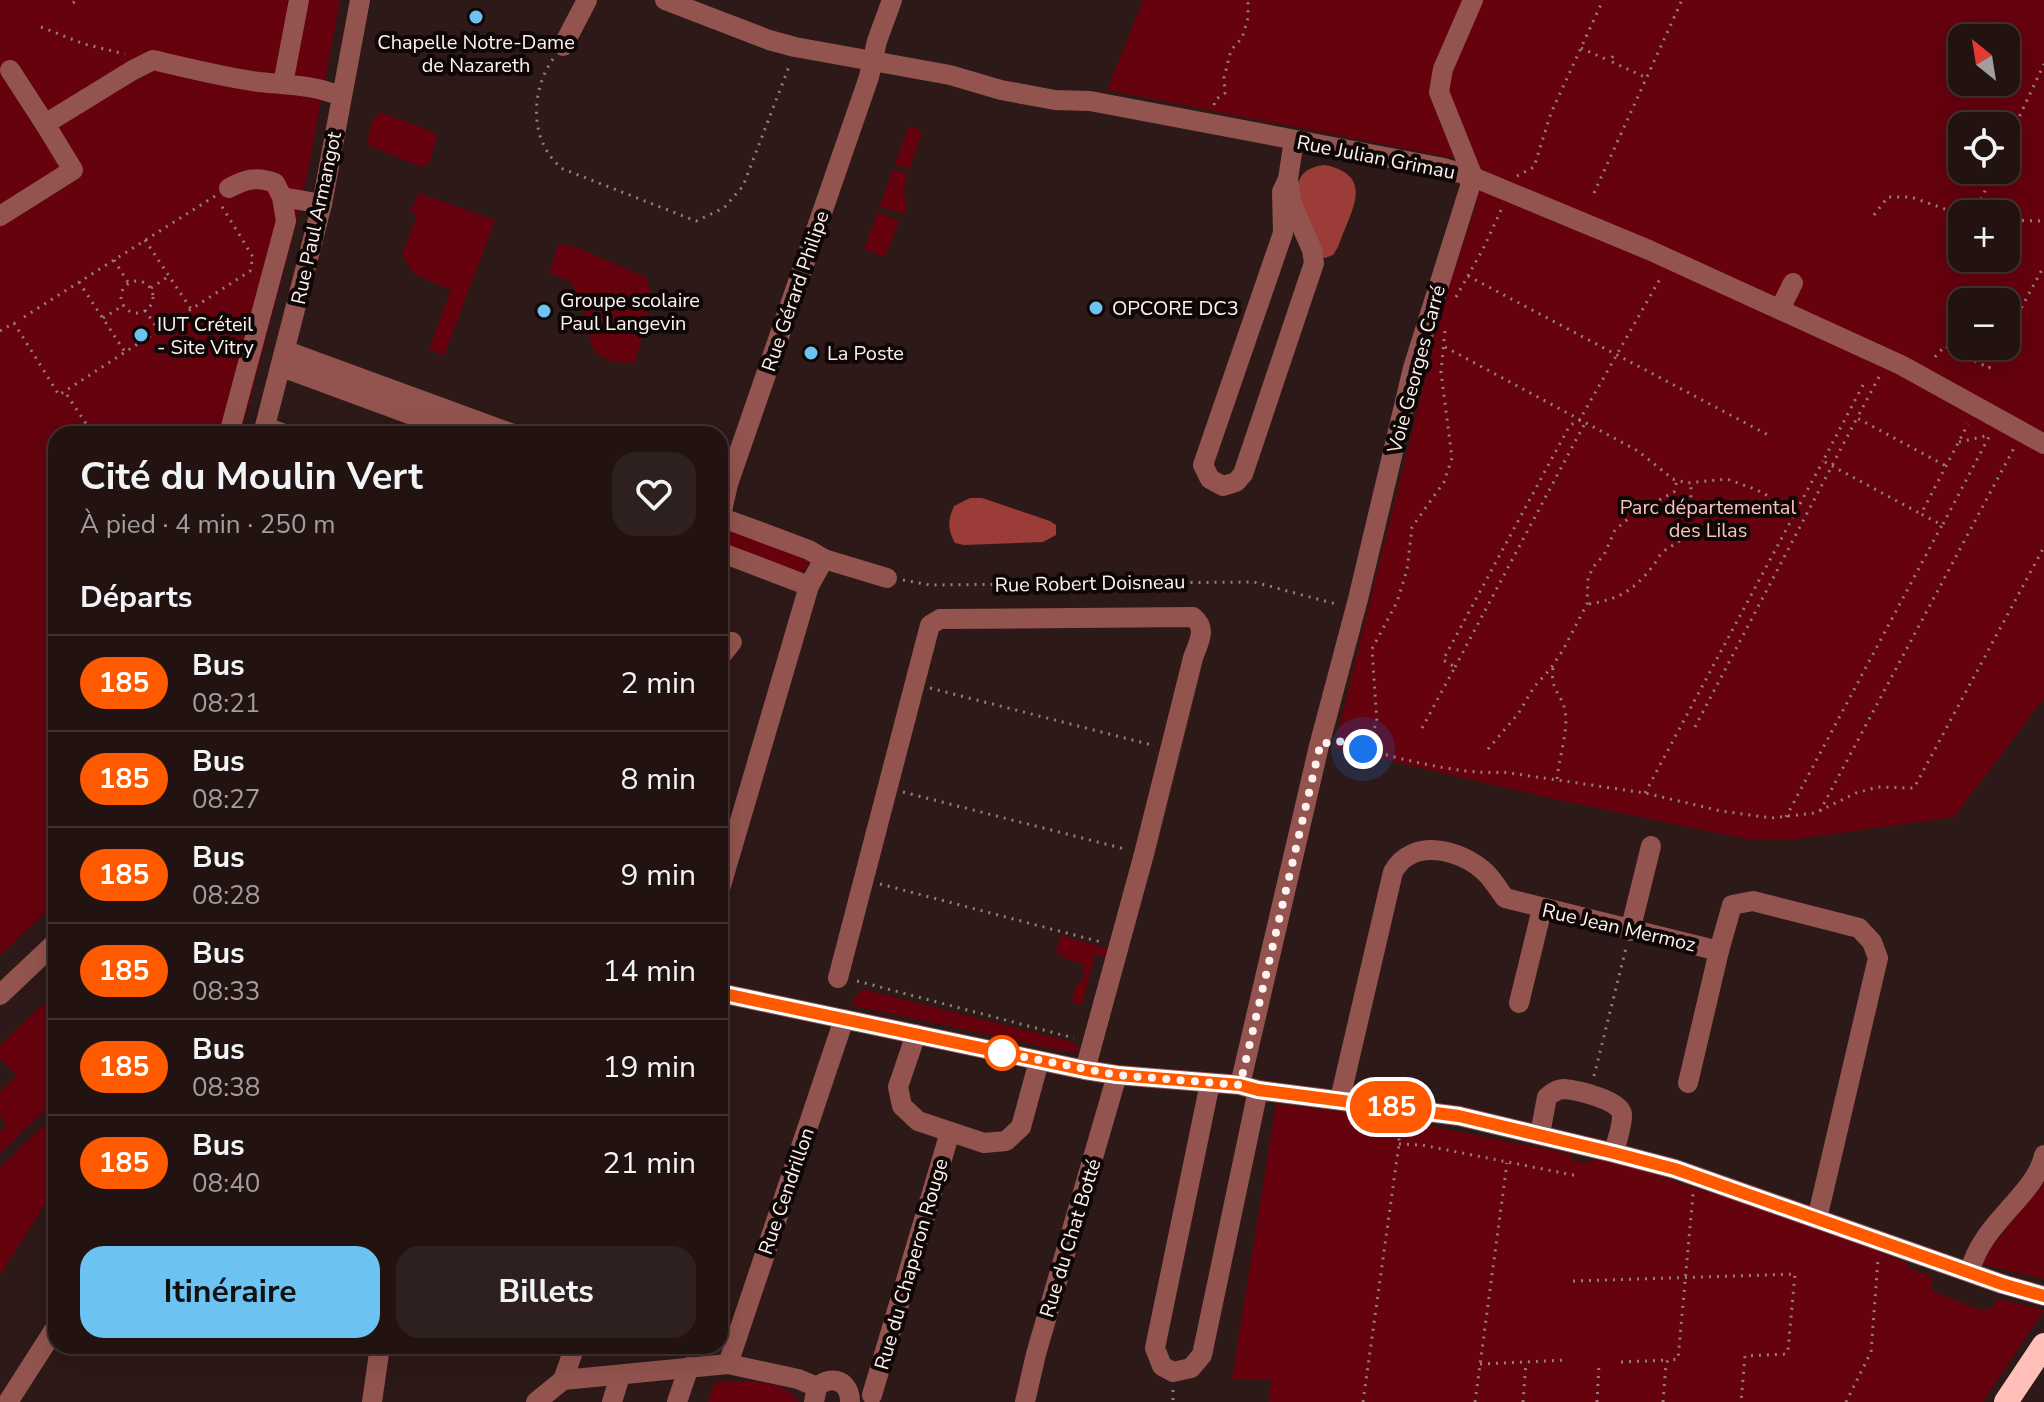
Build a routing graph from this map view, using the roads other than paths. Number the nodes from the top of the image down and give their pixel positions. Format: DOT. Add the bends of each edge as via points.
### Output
graph roads {
  1 [pos="299,0"];
  2 [pos="360,0"];
  3 [pos="587,0"];
  4 [pos="665,0"];
  5 [pos="892,0"];
  6 [pos="1473,0"];
  7 [pos="563,46"];
  8 [pos="873,62"];
  9 [pos="10,70"];
  10 [pos="283,84"];
  11 [pos="340,96"];
  12 [pos="45,124"];
  13 [pos="1294,140"];
  14 [pos="1473,177"];
  15 [pos="1288,179"];
  16 [pos="229,188"];
  17 [pos="282,197"];
  18 [pos="322,204"];
  19 [pos="0,216"];
  20 [pos="1793,283"];
  21 [pos="1780,309"];
  22 [pos="284,359"];
  23 [pos="231,426"];
  24 [pos="272,426"];
  25 [pos="445,426"];
  26 [pos="489,426"];
  27 [pos="2044,444"];
  28 [pos="728,484"];
  29 [pos="728,519"];
  30 [pos="728,555"];
  31 [pos="824,559"];
  32 [pos="887,578"];
  33 [pos="809,586"];
  34 [pos="1651,846"];
  35 [pos="728,862"];
  36 [pos="1542,909"];
  37 [pos="1630,931"];
  38 [pos="48,950"];
  39 [pos="1719,951"];
  40 [pos="838,978"];
  41 [pos="0,995"];
  42 [pos="728,995"];
  43 [pos="1519,1003"];
  44 [pos="844,1019"];
  45 [pos="916,1034"];
  46 [pos="1039,1061"];
  47 [pos="1085,1070"];
  48 [pos="1117,1075"];
  49 [pos="1210,1083"];
  50 [pos="1688,1083"];
  51 [pos="1249,1087"];
  52 [pos="1340,1099"];
  53 [pos="950,1132"];
  54 [pos="1540,1134"];
  55 [pos="1614,1153"];
  56 [pos="2044,1155"];
  57 [pos="1817,1219"];
  58 [pos="1970,1272"];
  59 [pos="2044,1296"];
  60 [pos="48,1340"];
  61 [pos="2044,1345"];
  62 [pos="379,1354"];
  63 [pos="572,1354"];
  64 [pos="728,1364"];
  65 [pos="689,1367"];
  66 [pos="620,1376"];
  67 [pos="563,1380"];
  68 [pos="815,1394"];
  69 [pos="881,1398"];
  70 [pos="850,1399"];
  71 [pos="8,1402"];
  72 [pos="372,1402"];
  73 [pos="536,1402"];
  74 [pos="612,1402"];
  75 [pos="677,1402"];
  76 [pos="1025,1402"];
  77 [pos="2006,1402"];
  1 -- 10 [label="street"];
  2 -- 11 [label="street, Rue Paul Armangot"];
  3 -- 7 [label="street"];
  4 -- 8 [label="street, Rue Julian Grimau" via="769,40"];
  5 -- 8 [label="street, Rue Gérard Philipe"];
  6 -- 14 [label="street" via="1443,69 1439,92"];
  8 -- 13 [label="street, Rue Julian Grimau" via="1001,90 1090,101"];
  8 -- 28 [label="street, Rue Gérard Philipe"];
  9 -- 12 [label="street"];
  10 -- 11 [label="street" via="323,88"];
  10 -- 12 [label="street" via="153,60"];
  11 -- 18 [label="street, Rue Paul Armangot"];
  12 -- 19 [label="street" via="73,170"];
  13 -- 14 [label="street, Rue Julian Grimau"];
  13 -- 15 [label="street"];
  14 -- 21 [label="street, Rue Julian Grimau"];
  14 -- 51 [label="street, Voie Georges Carré" via="1422,337 1320,744"];
  15 -- 15 [label="street" via="1314,263 1243,474 1223,486 1210,479 1203,465 1283,233 1282,192"];
  16 -- 17 [label="street" via="262,177 275,183"];
  17 -- 18 [label="street"];
  17 -- 23 [label="street" via="286,221"];
  18 -- 22 [label="street, Rue Paul Armangot"];
  20 -- 21 [label="street"];
  21 -- 27 [label="street, Rue Julian Grimau" via="1906,368"];
  22 -- 24 [label="street, Rue Paul Armangot"];
  22 -- 25 [label="street"];
  22 -- 26 [label="street"];
  29 -- 31 [label="street, Rue Gérard Philipe"];
  30 -- 33 [label="street"];
  31 -- 32 [label="street"];
  31 -- 33 [label="street"];
  33 -- 35 [label="street"];
  34 -- 37 [label="street"];
  36 -- 37 [label="street, Rue Jean Mermoz"];
  36 -- 43 [label="street"];
  36 -- 52 [label="street, Rue Jean Mermoz" via="1505,898 1486,873 1465,858 1426,848 1397,864"];
  37 -- 39 [label="street, Rue Jean Mermoz"];
  38 -- 41 [label="street"];
  39 -- 50 [label="street"];
  39 -- 57 [label="street, Rue Jean Mermoz" via="1732,905 1753,901 1859,928 1878,958"];
  40 -- 47 [label="street" via="928,628 940,619 1193,617 1202,633"];
  42 -- 44 [label="street"];
  44 -- 45 [label="street"];
  44 -- 64 [label="street, Rue Cendrillon"];
  45 -- 46 [label="street"];
  45 -- 53 [label="street" via="898,1087 900,1101 913,1119"];
  46 -- 47 [label="street"];
  46 -- 53 [label="street" via="1015,1134 992,1144"];
  47 -- 48 [label="street"];
  48 -- 49 [label="street"];
  48 -- 76 [label="street, Rue du Chat Botté"];
  49 -- 51 [label="street"];
  49 -- 51 [label="street, Voie Georges Carré" via="1155,1348 1162,1366 1173,1372 1191,1368 1202,1355"];
  51 -- 52 [label="street"];
  52 -- 54 [label="street"];
  53 -- 69 [label="street, Rue du Chaperon Rouge"];
  54 -- 55 [label="street"];
  54 -- 55 [label="street" via="1547,1097 1555,1090 1589,1095 1611,1101 1622,1114"];
  55 -- 57 [label="street"];
  56 -- 58 [label="street" via="2036,1174 1976,1250"];
  57 -- 58 [label="street"];
  58 -- 59 [label="street"];
  60 -- 71 [label="street"];
  61 -- 77 [label="highway"];
  62 -- 72 [label="street"];
  63 -- 67 [label="street"];
  64 -- 65 [label="street"];
  64 -- 68 [label="street" via="798,1379"];
  65 -- 66 [label="street"];
  65 -- 75 [label="street"];
  66 -- 67 [label="street"];
  66 -- 74 [label="street"];
  67 -- 73 [label="street"];
  68 -- 70 [label="street" via="827,1380 840,1381"];
  69 -- 70 [label="street"];
}
